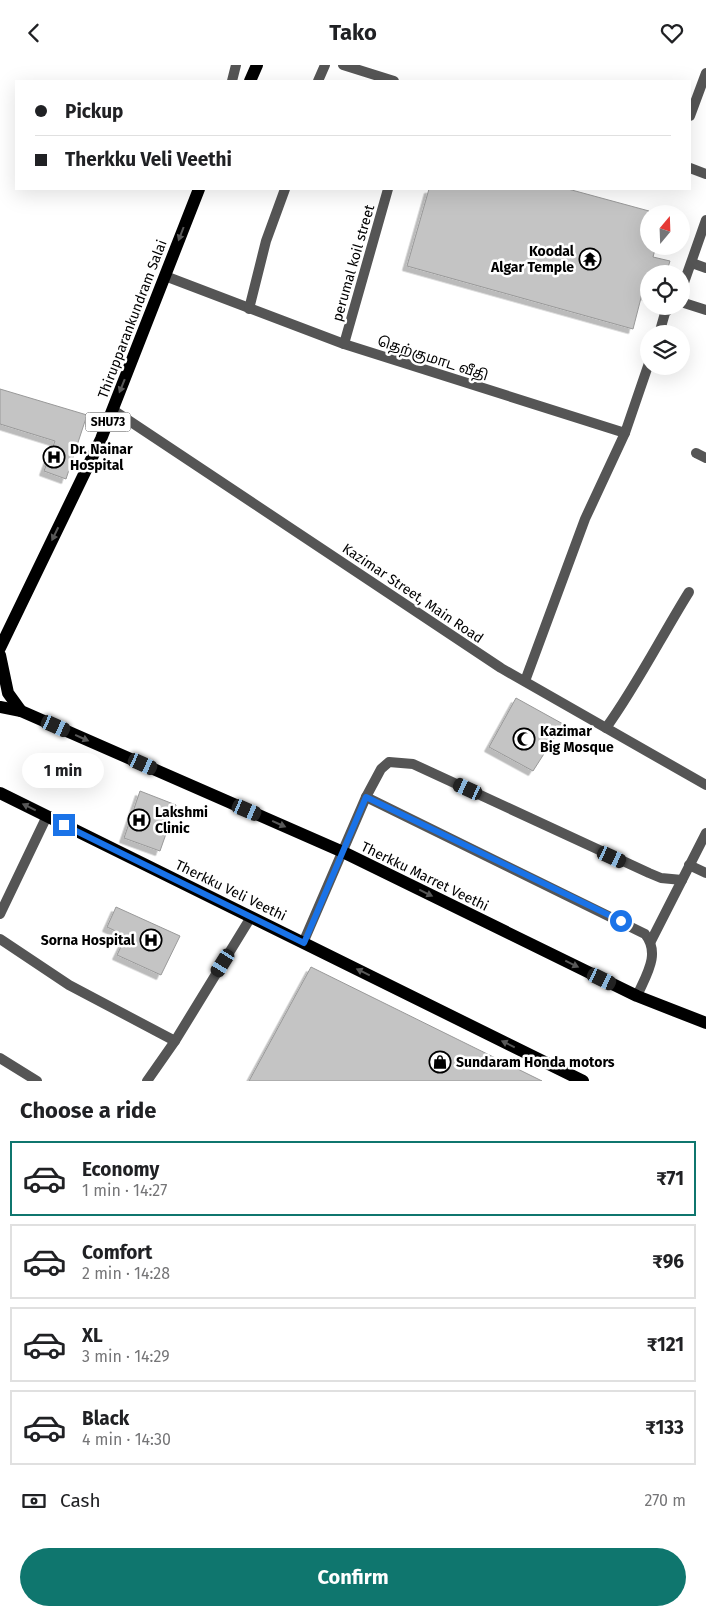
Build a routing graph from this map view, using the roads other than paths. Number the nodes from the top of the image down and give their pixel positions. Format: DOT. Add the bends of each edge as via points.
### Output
graph roads {
  1 [pos="236,65"];
  2 [pos="257,65"];
  3 [pos="325,65"];
  4 [pos="343,65"];
  5 [pos="706,73"];
  6 [pos="232,80"];
  7 [pos="250,80"];
  8 [pos="318,80"];
  9 [pos="391,80"];
  10 [pos="691,113"];
  11 [pos="691,168"];
  12 [pos="706,174"];
  13 [pos="198,190"];
  14 [pos="286,190"];
  15 [pos="388,190"];
  16 [pos="706,220"];
  17 [pos="692,263"];
  18 [pos="690,268"];
  19 [pos="706,268"];
  20 [pos="166,276"];
  21 [pos="690,305"];
  22 [pos="249,309"];
  23 [pos="706,309"];
  24 [pos="344,344"];
  25 [pos="645,375"];
  26 [pos="113,410"];
  27 [pos="625,433"];
  28 [pos="696,453"];
  29 [pos="706,458"];
  30 [pos="689,592"];
  31 [pos="0,647"];
  32 [pos="0,655"];
  33 [pos="525,681"];
  34 [pos="0,707"];
  35 [pos="21,711"];
  36 [pos="606,728"];
  37 [pos="706,785"];
  38 [pos="0,793"];
  39 [pos="366,797"];
  40 [pos="47,816"];
  41 [pos="706,833"];
  42 [pos="343,852"];
  43 [pos="689,865"];
  44 [pos="706,873"];
  45 [pos="682,880"];
  46 [pos="0,914"];
  47 [pos="251,917"];
  48 [pos="0,939"];
  49 [pos="651,941"];
  50 [pos="304,943"];
  51 [pos="637,996"];
  52 [pos="706,1023"];
  53 [pos="175,1041"];
  54 [pos="0,1058"];
  55 [pos="36,1081"];
  56 [pos="147,1081"];
  57 [pos="583,1081"];
  1 -- 6 [label="street"];
  2 -- 7 [label="main road"];
  3 -- 8 [label="street"];
  4 -- 9 [label="street"];
  5 -- 10 [label="street"];
  11 -- 12 [label="street"];
  13 -- 20 [label="main road, Thirupparankundram Salai / SHU73, one-way"];
  14 -- 22 [label="street" via="266,241"];
  15 -- 24 [label="street, perumal koil street"];
  16 -- 17 [label="street"];
  17 -- 18 [label="street"];
  17 -- 19 [label="street"];
  20 -- 22 [label="street, தெற்குமாட வீதி"];
  20 -- 26 [label="main road, Thirupparankundram Salai / SHU73, one-way"];
  21 -- 23 [label="street"];
  22 -- 24 [label="street, தெற்குமாட வீதி"];
  24 -- 27 [label="street, தெற்குமாட வீதி"];
  25 -- 27 [label="street"];
  26 -- 31 [label="main road, Thirupparankundram Salai / SHU73, one-way"];
  26 -- 33 [label="street, Kazimar Street, Main Road"];
  27 -- 33 [label="street" via="585,519"];
  28 -- 29 [label="street"];
  30 -- 36 [label="street" via="636,685"];
  32 -- 35 [label="main road" via="8,693"];
  33 -- 36 [label="street, Kazimar Street, Main Road"];
  34 -- 35 [label="main road, Therkku Marret Veethi"];
  35 -- 42 [label="main road, Therkku Marret Veethi, one-way"];
  36 -- 37 [label="street, Kazimar Street, Main Road"];
  40 -- 38 [label="main road, Therkku Veli Veethi, one-way"];
  39 -- 42 [label="street"];
  39 -- 45 [label="street" via="389,762 413,764 649,873"];
  39 -- 49 [label="street" via="638,929"];
  40 -- 46 [label="street"];
  40 -- 47 [label="main road, Therkku Veli Veethi"];
  41 -- 43 [label="street"];
  42 -- 50 [label="street"];
  42 -- 51 [label="main road, Therkku Marret Veethi, one-way"];
  43 -- 44 [label="street"];
  43 -- 45 [label="street"];
  45 -- 49 [label="street"];
  47 -- 50 [label="main road, Therkku Veli Veethi"];
  47 -- 53 [label="street"];
  48 -- 53 [label="street" via="68,985"];
  49 -- 51 [label="street" via="654,949 652,960"];
  57 -- 50 [label="main road, Therkku Veli Veethi, one-way"];
  51 -- 52 [label="main road, Therkku Marret Veethi"];
  53 -- 56 [label="street"];
  54 -- 55 [label="street"];
}
